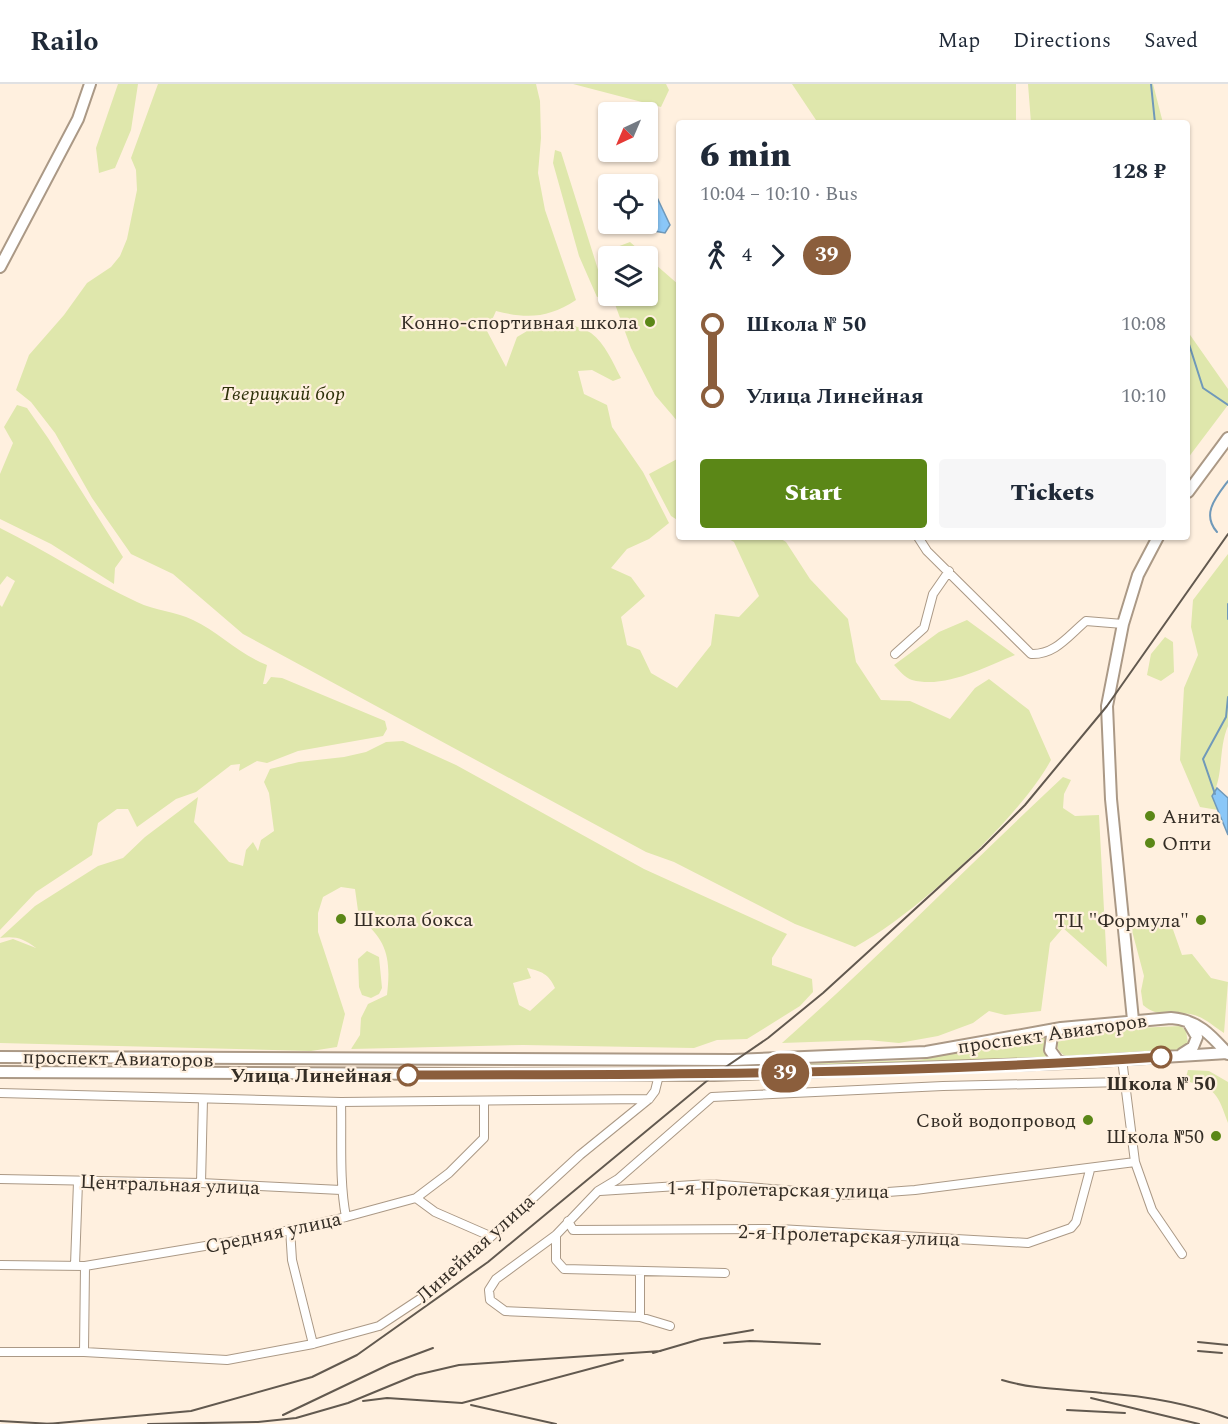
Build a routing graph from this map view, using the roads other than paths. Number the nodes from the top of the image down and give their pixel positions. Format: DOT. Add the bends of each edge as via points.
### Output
graph roads {
  1 [pos="90,84"];
  2 [pos="0,267"];
  3 [pos="1228,438"];
  4 [pos="1190,489"];
  5 [pos="920,540"];
  6 [pos="1156,540"];
  7 [pos="949,571"];
  8 [pos="1123,624"];
  9 [pos="895,654"];
  10 [pos="1183,1019"];
  11 [pos="1133,1020"];
  12 [pos="1061,1028"];
  13 [pos="1228,1054"];
  14 [pos="1180,1055"];
  15 [pos="0,1057"];
  16 [pos="1122,1059"];
  17 [pos="1065,1063"];
  18 [pos="0,1072"];
  19 [pos="659,1075"];
  20 [pos="1125,1082"];
  21 [pos="0,1093"];
  22 [pos="203,1099"];
  23 [pos="649,1099"];
  24 [pos="484,1101"];
  25 [pos="341,1102"];
  26 [pos="1136,1162"];
  27 [pos="1090,1170"];
  28 [pos="0,1179"];
  29 [pos="78,1182"];
  30 [pos="201,1183"];
  31 [pos="341,1190"];
  32 [pos="598,1191"];
  33 [pos="416,1198"];
  34 [pos="346,1217"];
  35 [pos="568,1221"];
  36 [pos="290,1228"];
  37 [pos="556,1235"];
  38 [pos="490,1236"];
  39 [pos="1182,1254"];
  40 [pos="0,1265"];
  41 [pos="75,1265"];
  42 [pos="85,1266"];
  43 [pos="640,1272"];
  44 [pos="725,1274"];
  45 [pos="640,1317"];
  46 [pos="670,1326"];
  47 [pos="313,1344"];
  48 [pos="0,1352"];
  49 [pos="84,1352"];
  1 -- 2 [label="main road" via="78,119"];
  3 -- 4 [label="main road"];
  5 -- 7 [label="street"];
  6 -- 8 [label="main road" via="1138,575"];
  7 -- 8 [label="street" via="1031,654 1055,650 1086,621"];
  7 -- 9 [label="street" via="933,594 924,628"];
  8 -- 11 [label="main road" via="1107,706 1111,799"];
  10 -- 11 [label="main road, проспект Авиаторов"];
  10 -- 13 [label="main road, проспект Авиаторов" via="1201,1026"];
  10 -- 14 [label="main road" via="1194,1028 1197,1037 1193,1047"];
  11 -- 12 [label="main road, проспект Авиаторов"];
  12 -- 15 [label="main road, проспект Авиаторов" via="926,1052 733,1060"];
  12 -- 17 [label="main road" via="1052,1036 1050,1050 1058,1061"];
  13 -- 14 [label="main road, проспект Авиаторов"];
  14 -- 16 [label="main road, проспект Авиаторов"];
  16 -- 17 [label="main road, проспект Авиаторов"];
  16 -- 20 [label="street"];
  17 -- 19 [label="main road, проспект Авиаторов"];
  18 -- 19 [label="main road, проспект Авиаторов"];
  19 -- 23 [label="street, Линейная улица"];
  20 -- 26 [label="street"];
  20 -- 32 [label="street, проспект Авиаторов" via="712,1097 618,1179"];
  21 -- 22 [label="street, проспект Авиаторов"];
  22 -- 25 [label="street, проспект Авиаторов"];
  22 -- 30 [label="street"];
  23 -- 24 [label="street, проспект Авиаторов"];
  23 -- 38 [label="street, Линейная улица"];
  24 -- 25 [label="street, проспект Авиаторов"];
  24 -- 33 [label="street, Средняя улица" via="484,1138 449,1173"];
  25 -- 31 [label="street"];
  26 -- 27 [label="street, 1-я Пролетарская улица"];
  26 -- 39 [label="street" via="1152,1210"];
  27 -- 32 [label="street, 1-я Пролетарская улица" via="847,1195 709,1184"];
  27 -- 35 [label="street, 2-я Пролетарская улица" via="1071,1228 1028,1243 779,1229 573,1230"];
  28 -- 29 [label="street, Центральная улица"];
  29 -- 30 [label="street, Центральная улица"];
  29 -- 41 [label="street"];
  30 -- 31 [label="street, Центральная улица"];
  31 -- 34 [label="street"];
  32 -- 35 [label="street"];
  33 -- 34 [label="street, Средняя улица"];
  33 -- 38 [label="street" via="435,1212"];
  34 -- 36 [label="street, Средняя улица"];
  35 -- 37 [label="street"];
  36 -- 42 [label="street, Средняя улица" via="259,1237"];
  36 -- 47 [label="street" via="292,1260"];
  37 -- 43 [label="street" via="556,1260 564,1269"];
  37 -- 45 [label="street" via="492,1284 490,1300 505,1311"];
  38 -- 47 [label="street, Линейная улица" via="432,1291 379,1326"];
  40 -- 41 [label="street, Средняя улица"];
  41 -- 42 [label="street, Средняя улица"];
  42 -- 49 [label="street"];
  43 -- 44 [label="street"];
  43 -- 45 [label="street"];
  45 -- 46 [label="street"];
  47 -- 49 [label="street, Линейная улица" via="227,1360"];
  48 -- 49 [label="street, Линейная улица"];
}
